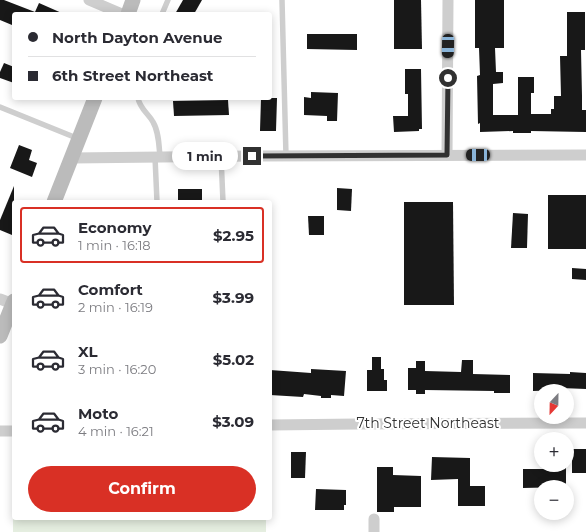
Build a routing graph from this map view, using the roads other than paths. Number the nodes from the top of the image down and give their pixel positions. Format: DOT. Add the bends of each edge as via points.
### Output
graph roads {
  1 [pos="89,0"];
  2 [pos="133,0"];
  3 [pos="168,0"];
  4 [pos="282,0"];
  5 [pos="448,0"];
  6 [pos="117,12"];
  7 [pos="129,12"];
  8 [pos="163,12"];
  9 [pos="94,100"];
  10 [pos="139,100"];
  11 [pos="0,107"];
  12 [pos="79,140"];
  13 [pos="447,155"];
  14 [pos="586,155"];
  15 [pos="221,156"];
  16 [pos="286,156"];
  17 [pos="158,157"];
  18 [pos="72,158"];
  19 [pos="55,200"];
  20 [pos="157,200"];
  21 [pos="223,200"];
  22 [pos="10,306"];
  23 [pos="0,336"];
  24 [pos="586,423"];
  25 [pos="272,425"];
  26 [pos="0,431"];
  27 [pos="12,431"];
  28 [pos="374,519"];
  29 [pos="374,532"];
  1 -- 6 [label="street"];
  2 -- 7 [label="main road"];
  3 -- 8 [label="lane"];
  4 -- 16 [label="lane"];
  5 -- 13 [label="street"];
  9 -- 12 [label="main road"];
  10 -- 17 [label="lane" via="158,133"];
  11 -- 12 [label="lane"];
  12 -- 18 [label="main road"];
  13 -- 14 [label="street"];
  13 -- 16 [label="street"];
  15 -- 16 [label="street"];
  15 -- 17 [label="street"];
  15 -- 21 [label="lane"];
  17 -- 18 [label="street"];
  17 -- 20 [label="lane"];
  18 -- 19 [label="main road"];
  22 -- 23 [label="main road"];
  24 -- 25 [label="street, 7th Street Northeast"];
  26 -- 27 [label="street"];
  28 -- 29 [label="street"];
}
